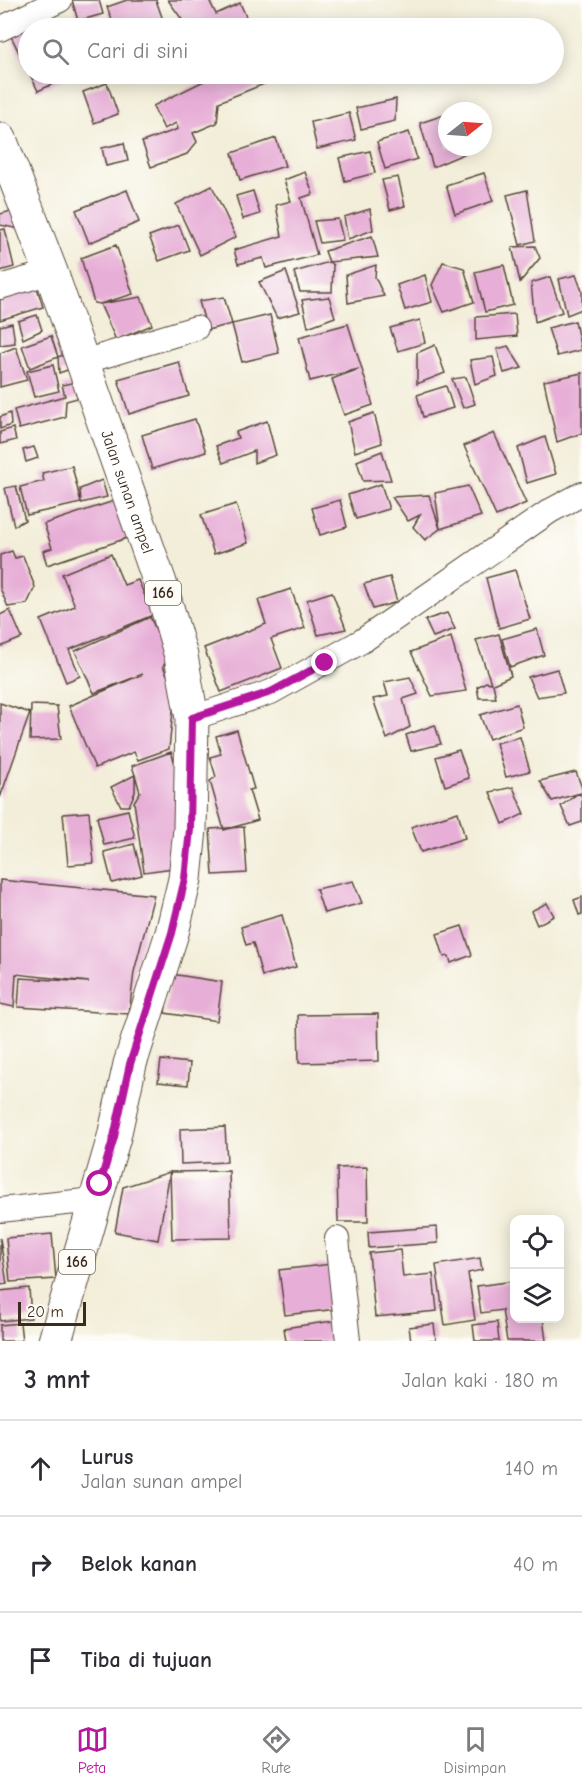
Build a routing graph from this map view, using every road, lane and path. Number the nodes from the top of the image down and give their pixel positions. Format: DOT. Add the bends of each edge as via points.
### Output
graph roads {
  1 [pos="60,0"];
  2 [pos="21,18"];
  3 [pos="18,20"];
  4 [pos="0,28"];
  5 [pos="0,139"];
  6 [pos="51,272"];
  7 [pos="0,287"];
  8 [pos="196,328"];
  9 [pos="83,362"];
  10 [pos="582,494"];
  11 [pos="192,718"];
  12 [pos="97,1192"];
  13 [pos="0,1210"];
  14 [pos="337,1239"];
  15 [pos="55,1341"];
  16 [pos="348,1341"];
  1 -- 2 [label="street"];
  3 -- 4 [label="street"];
  5 -- 6 [label="main road, Jalan sunan ampel / 166"];
  6 -- 7 [label="street"];
  6 -- 9 [label="main road, Jalan sunan ampel / 166"];
  8 -- 9 [label="street"];
  9 -- 11 [label="main road, Jalan sunan ampel / 166" via="160,583 181,656"];
  10 -- 11 [label="street" via="550,511 352,647 271,692"];
  11 -- 12 [label="main road, Jalan sunan ampel / 166" via="185,879"];
  12 -- 13 [label="street"];
  12 -- 15 [label="main road, Jalan sunan ampel / 166"];
  14 -- 16 [label="street"];
}
